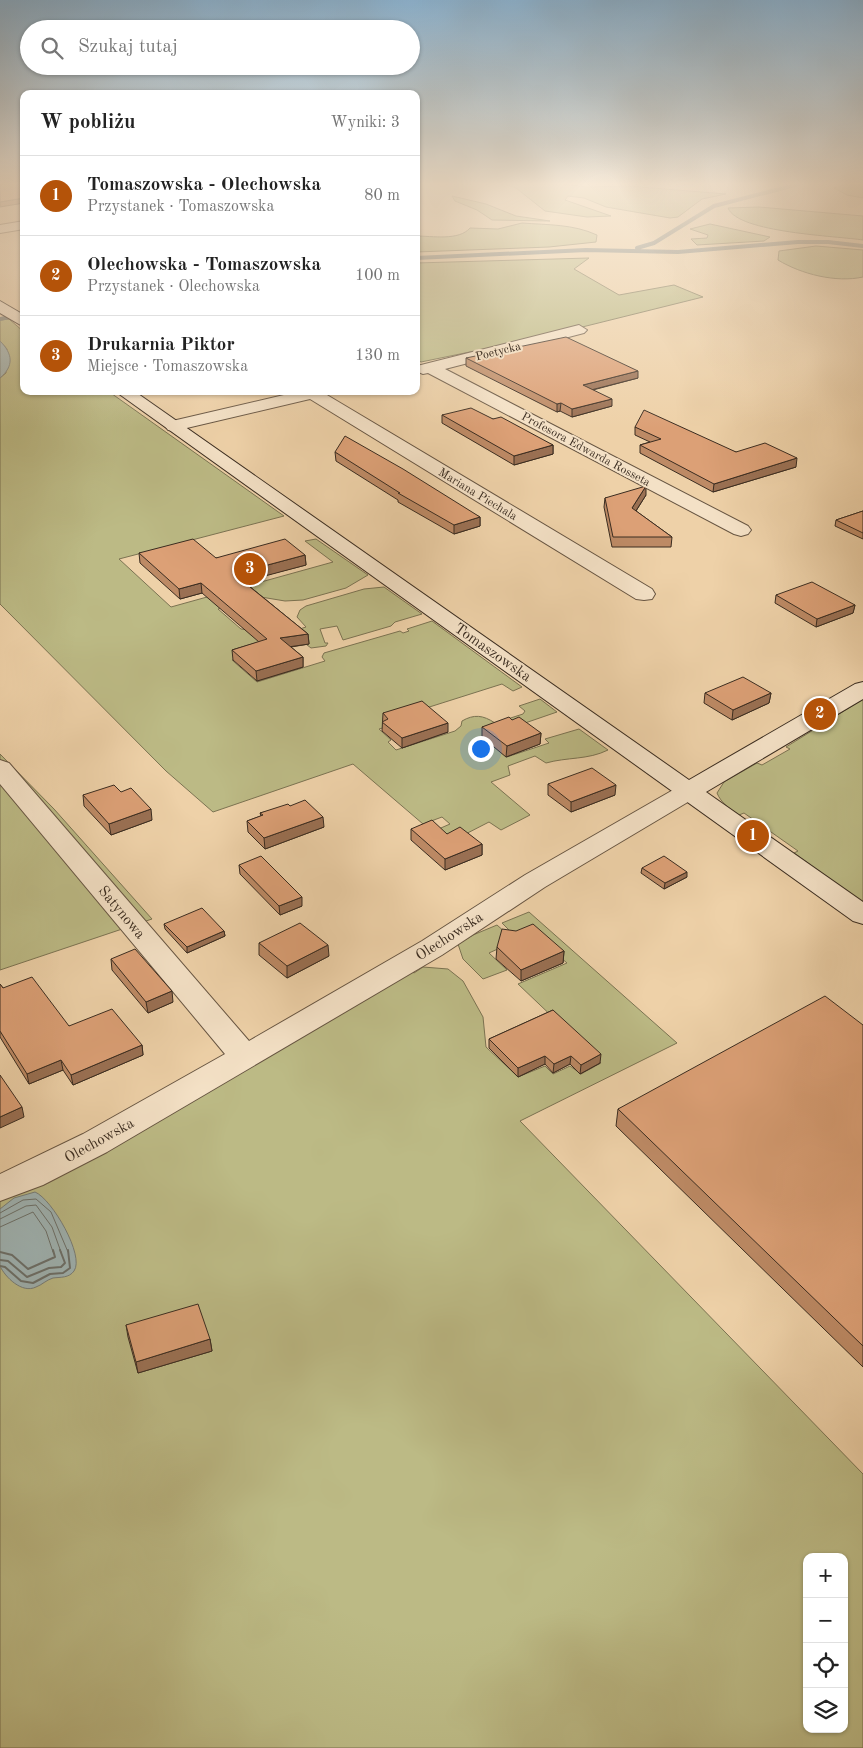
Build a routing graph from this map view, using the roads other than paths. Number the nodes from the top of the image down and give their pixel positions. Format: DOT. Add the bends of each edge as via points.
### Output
graph roads {
  1 [pos="579,330"];
  2 [pos="424,369"];
  3 [pos="129,395"];
  4 [pos="305,395"];
  5 [pos="323,395"];
  6 [pos="174,426"];
  7 [pos="741,530"];
  8 [pos="644,594"];
  9 [pos="863,689"];
  10 [pos="0,768"];
  11 [pos="689,791"];
  12 [pos="863,915"];
  13 [pos="245,1057"];
  14 [pos="0,1188"];
  1 -- 2 [label="street, Poetycka"];
  2 -- 7 [label="street, Profesora Edwarda Rosseta"];
  3 -- 6 [label="street, Tomaszowska"];
  4 -- 6 [label="street"];
  5 -- 8 [label="street, Mariana Piechala"];
  6 -- 11 [label="street, Tomaszowska"];
  9 -- 11 [label="street, Olechowska"];
  10 -- 13 [label="street, Satynowa"];
  11 -- 12 [label="street, Tomaszowska"];
  11 -- 13 [label="street, Olechowska" via="535,881 432,948"];
  13 -- 14 [label="street, Olechowska" via="95,1143"];
}
